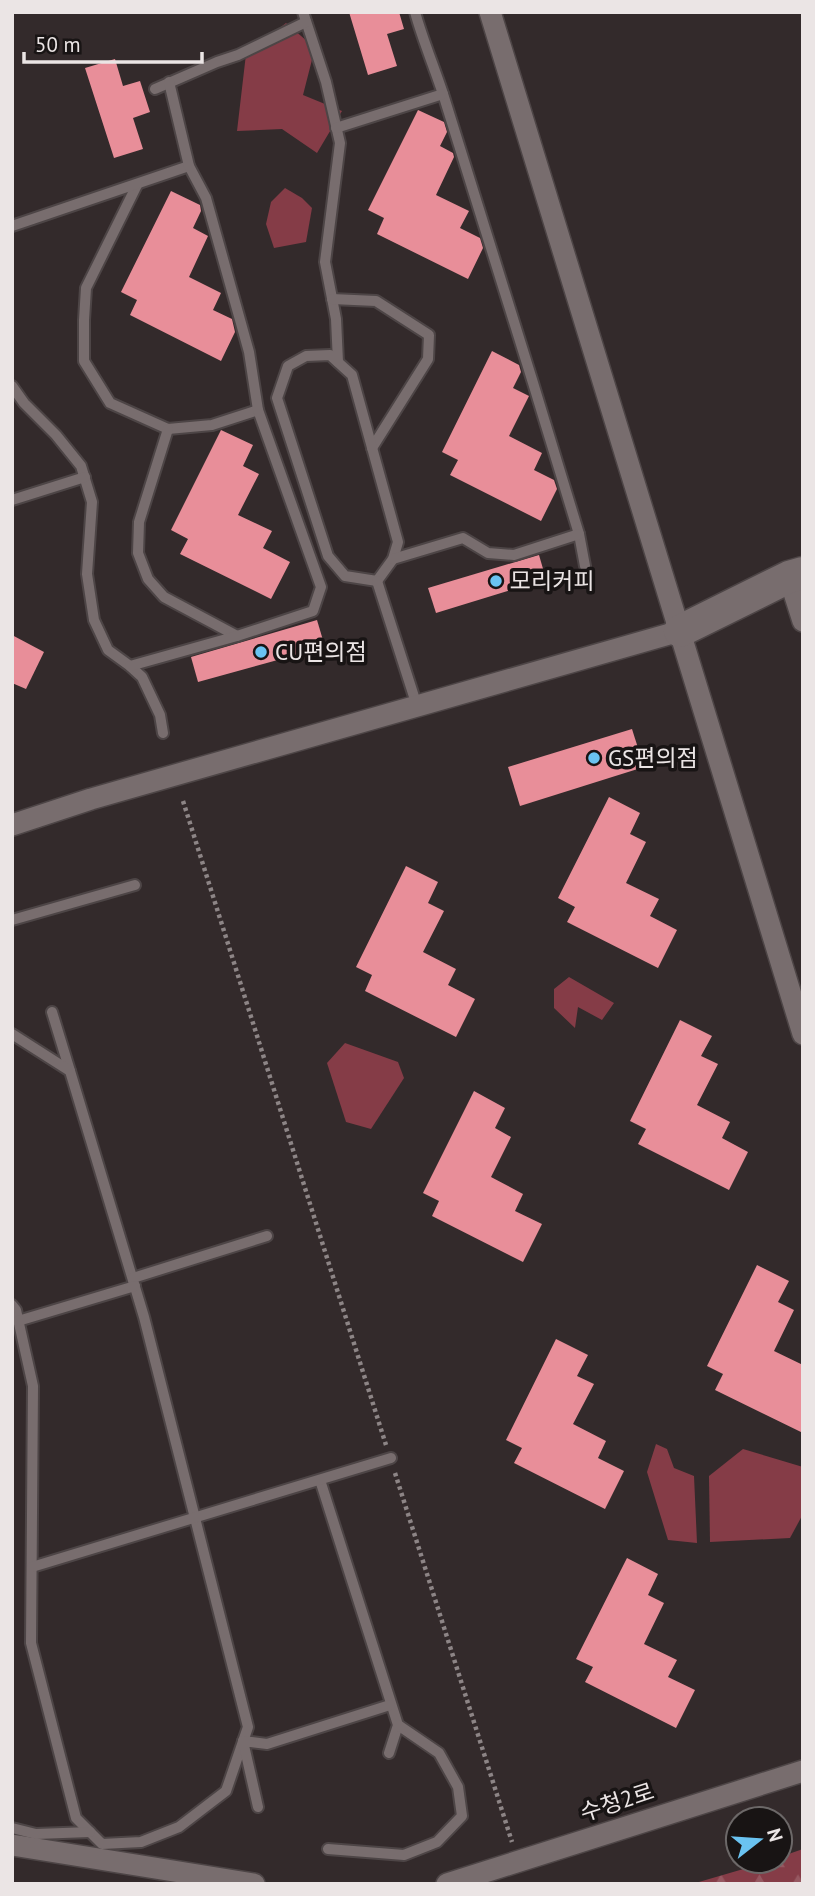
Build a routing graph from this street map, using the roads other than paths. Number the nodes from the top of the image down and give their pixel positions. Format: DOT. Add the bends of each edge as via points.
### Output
graph roads {
  1 [pos="415,12"];
  2 [pos="490,12"];
  3 [pos="304,17"];
  4 [pos="169,82"];
  5 [pos="155,89"];
  6 [pos="443,94"];
  7 [pos="336,128"];
  8 [pos="189,166"];
  9 [pos="137,185"];
  10 [pos="12,226"];
  11 [pos="332,299"];
  12 [pos="338,362"];
  13 [pos="12,386"];
  14 [pos="258,410"];
  15 [pos="168,429"];
  16 [pos="372,448"];
  17 [pos="85,477"];
  18 [pos="12,500"];
  19 [pos="579,534"];
  20 [pos="393,559"];
  21 [pos="585,566"];
  22 [pos="338,568"];
  23 [pos="796,575"];
  24 [pos="317,576"];
  25 [pos="377,581"];
  26 [pos="803,621"];
  27 [pos="680,631"];
  28 [pos="237,636"];
  29 [pos="131,666"];
  30 [pos="417,706"];
  31 [pos="163,733"];
  32 [pos="12,825"];
  33 [pos="135,885"];
  34 [pos="12,920"];
  35 [pos="52,1012"];
  36 [pos="12,1034"];
  37 [pos="803,1034"];
  38 [pos="70,1071"];
  39 [pos="267,1236"];
  40 [pos="134,1282"];
  41 [pos="12,1305"];
  42 [pos="18,1321"];
  43 [pos="17,1339"];
  44 [pos="391,1458"];
  45 [pos="320,1480"];
  46 [pos="195,1518"];
  47 [pos="32,1567"];
  48 [pos="390,1705"];
  49 [pos="398,1725"];
  50 [pos="243,1741"];
  51 [pos="389,1753"];
  52 [pos="803,1771"];
  53 [pos="258,1808"];
  54 [pos="12,1828"];
  55 [pos="90,1832"];
  56 [pos="12,1844"];
  57 [pos="328,1849"];
  58 [pos="254,1884"];
  59 [pos="447,1884"];
  1 -- 6 [label="lane"];
  2 -- 27 [label="street"];
  3 -- 4 [label="lane" via="238,55"];
  3 -- 7 [label="lane"];
  4 -- 5 [label="lane"];
  4 -- 8 [label="lane"];
  6 -- 7 [label="lane"];
  6 -- 19 [label="lane"];
  7 -- 11 [label="lane" via="340,143 325,262"];
  8 -- 9 [label="lane"];
  8 -- 14 [label="lane" via="206,198 249,352"];
  9 -- 10 [label="lane"];
  9 -- 15 [label="lane" via="86,288 85,361 110,403"];
  11 -- 12 [label="lane"];
  11 -- 16 [label="lane" via="376,301 429,335 428,359"];
  12 -- 16 [label="lane" via="352,375"];
  12 -- 22 [label="lane" via="330,355 306,356 288,366 277,398 328,556"];
  13 -- 17 [label="lane" via="81,466"];
  14 -- 15 [label="lane" via="212,425"];
  14 -- 24 [label="lane"];
  15 -- 28 [label="lane" via="139,522 138,553 148,579 164,597"];
  16 -- 20 [label="lane" via="398,542"];
  17 -- 18 [label="lane"];
  17 -- 29 [label="lane" via="92,502 87,574 94,620 108,650"];
  19 -- 20 [label="lane" via="514,555 488,554 463,538"];
  19 -- 21 [label="lane"];
  20 -- 25 [label="lane"];
  22 -- 24 [label="lane"];
  22 -- 25 [label="lane" via="345,576"];
  23 -- 26 [label="street"];
  23 -- 27 [label="main road"];
  24 -- 28 [label="lane" via="321,587 313,611"];
  25 -- 30 [label="lane"];
  27 -- 30 [label="street"];
  27 -- 37 [label="street"];
  28 -- 29 [label="lane"];
  29 -- 31 [label="lane" via="142,677 160,715"];
  30 -- 32 [label="street"];
  33 -- 34 [label="lane"];
  35 -- 38 [label="lane"];
  36 -- 38 [label="lane"];
  38 -- 40 [label="lane"];
  39 -- 40 [label="lane"];
  40 -- 42 [label="lane"];
  40 -- 46 [label="lane"];
  41 -- 42 [label="lane"];
  42 -- 43 [label="lane"];
  43 -- 47 [label="lane" via="33,1386"];
  44 -- 45 [label="lane"];
  45 -- 46 [label="lane"];
  45 -- 48 [label="lane"];
  46 -- 47 [label="lane"];
  46 -- 50 [label="lane" via="248,1727"];
  47 -- 55 [label="lane" via="31,1643 76,1818"];
  48 -- 49 [label="lane"];
  48 -- 50 [label="lane" via="267,1744"];
  49 -- 51 [label="lane"];
  49 -- 57 [label="lane" via="439,1753 458,1787 462,1816 437,1842 404,1854"];
  50 -- 53 [label="lane"];
  50 -- 55 [label="lane" via="226,1791 179,1827 141,1842 102,1844"];
  52 -- 59 [label="street, 수청2로"];
  54 -- 55 [label="lane" via="36,1834"];
  56 -- 58 [label="street"];
}
